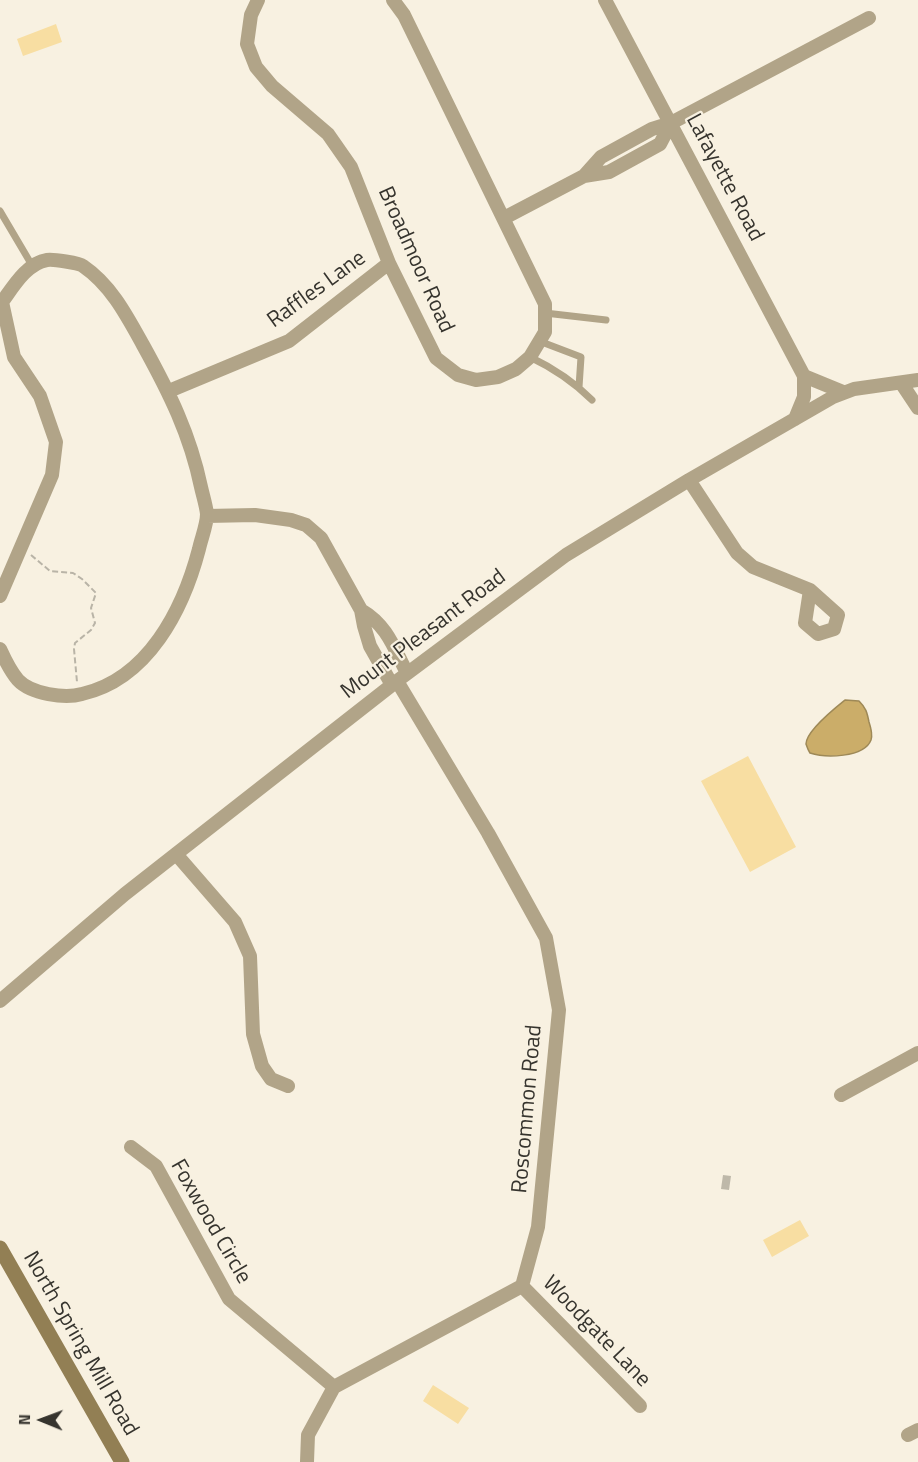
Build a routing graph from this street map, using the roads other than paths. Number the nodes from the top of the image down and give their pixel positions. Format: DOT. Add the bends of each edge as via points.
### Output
graph roads {
  1 [pos="258,0"];
  2 [pos="393,0"];
  3 [pos="605,0"];
  4 [pos="869,18"];
  5 [pos="671,123"];
  6 [pos="0,211"];
  7 [pos="504,218"];
  8 [pos="389,263"];
  9 [pos="33,267"];
  10 [pos="545,313"];
  11 [pos="606,320"];
  12 [pos="539,341"];
  13 [pos="530,357"];
  14 [pos="804,376"];
  15 [pos="918,380"];
  16 [pos="902,384"];
  17 [pos="579,387"];
  18 [pos="169,391"];
  19 [pos="843,392"];
  20 [pos="592,400"];
  21 [pos="918,408"];
  22 [pos="795,419"];
  23 [pos="688,480"];
  24 [pos="207,516"];
  25 [pos="5,571"];
  26 [pos="810,590"];
  27 [pos="0,596"];
  28 [pos="362,610"];
  29 [pos="0,649"];
  30 [pos="399,680"];
  31 [pos="176,854"];
  32 [pos="0,1001"];
  33 [pos="918,1053"];
  34 [pos="288,1086"];
  35 [pos="842,1095"];
  36 [pos="131,1147"];
  37 [pos="0,1248"];
  38 [pos="522,1286"];
  39 [pos="334,1387"];
  40 [pos="640,1406"];
  41 [pos="122,1462"];
  42 [pos="307,1462"];
  1 -- 8 [label="street, Broadmoor Road" via="251,15 247,44 256,67 272,86 328,134 345,159"];
  2 -- 7 [label="street, Broadmoor Road"];
  3 -- 5 [label="street, Lafayette Road"];
  4 -- 5 [label="street"];
  5 -- 7 [label="street" via="660,144 609,172 584,176"];
  5 -- 14 [label="street, Lafayette Road"];
  6 -- 9 [label="lane"];
  7 -- 10 [label="street, Broadmoor Road" via="541,294"];
  8 -- 13 [label="street, Broadmoor Road" via="436,358 458,375 476,381 498,377"];
  8 -- 18 [label="street, Raffles Lane" via="289,341"];
  9 -- 18 [label="street" via="46,260 81,265 114,295"];
  9 -- 25 [label="street" via="23,273 2,302 14,357 40,396 56,442 52,475 20,549"];
  10 -- 11 [label="lane"];
  10 -- 12 [label="street, Broadmoor Road" via="545,332"];
  12 -- 13 [label="street, Broadmoor Road"];
  12 -- 17 [label="lane" via="581,357"];
  13 -- 17 [label="lane"];
  14 -- 19 [label="street"];
  14 -- 22 [label="street" via="804,397"];
  15 -- 16 [label="street, Mount Pleasant Road"];
  16 -- 19 [label="street, Mount Pleasant Road"];
  16 -- 21 [label="street"];
  17 -- 20 [label="lane"];
  18 -- 24 [label="street" via="196,463"];
  19 -- 22 [label="street, Mount Pleasant Road"];
  22 -- 23 [label="street, Mount Pleasant Road"];
  23 -- 26 [label="street" via="737,553 753,567"];
  23 -- 30 [label="street, Mount Pleasant Road" via="566,555"];
  24 -- 28 [label="street" via="268,516 306,525 321,538"];
  24 -- 29 [label="street" via="194,570 175,616 143,660 119,680 73,697 43,693 20,682"];
  25 -- 27 [label="street"];
  28 -- 30 [label="street" via="370,646"];
  28 -- 30 [label="street" via="384,629"];
  30 -- 31 [label="street, Mount Pleasant Road"];
  30 -- 38 [label="street, Roscommon Road" via="546,938 559,1010 538,1227"];
  31 -- 32 [label="street, Mount Pleasant Road"];
  31 -- 34 [label="street" via="235,922 250,956 253,1034 262,1066 271,1079"];
  33 -- 35 [label="street"];
  36 -- 39 [label="street, Foxwood Circle" via="156,1166 229,1299"];
  37 -- 41 [label="main road, North Spring Mill Road"];
  38 -- 39 [label="street"];
  38 -- 40 [label="street, Woodgate Lane"];
  39 -- 42 [label="street" via="308,1436"];
}
